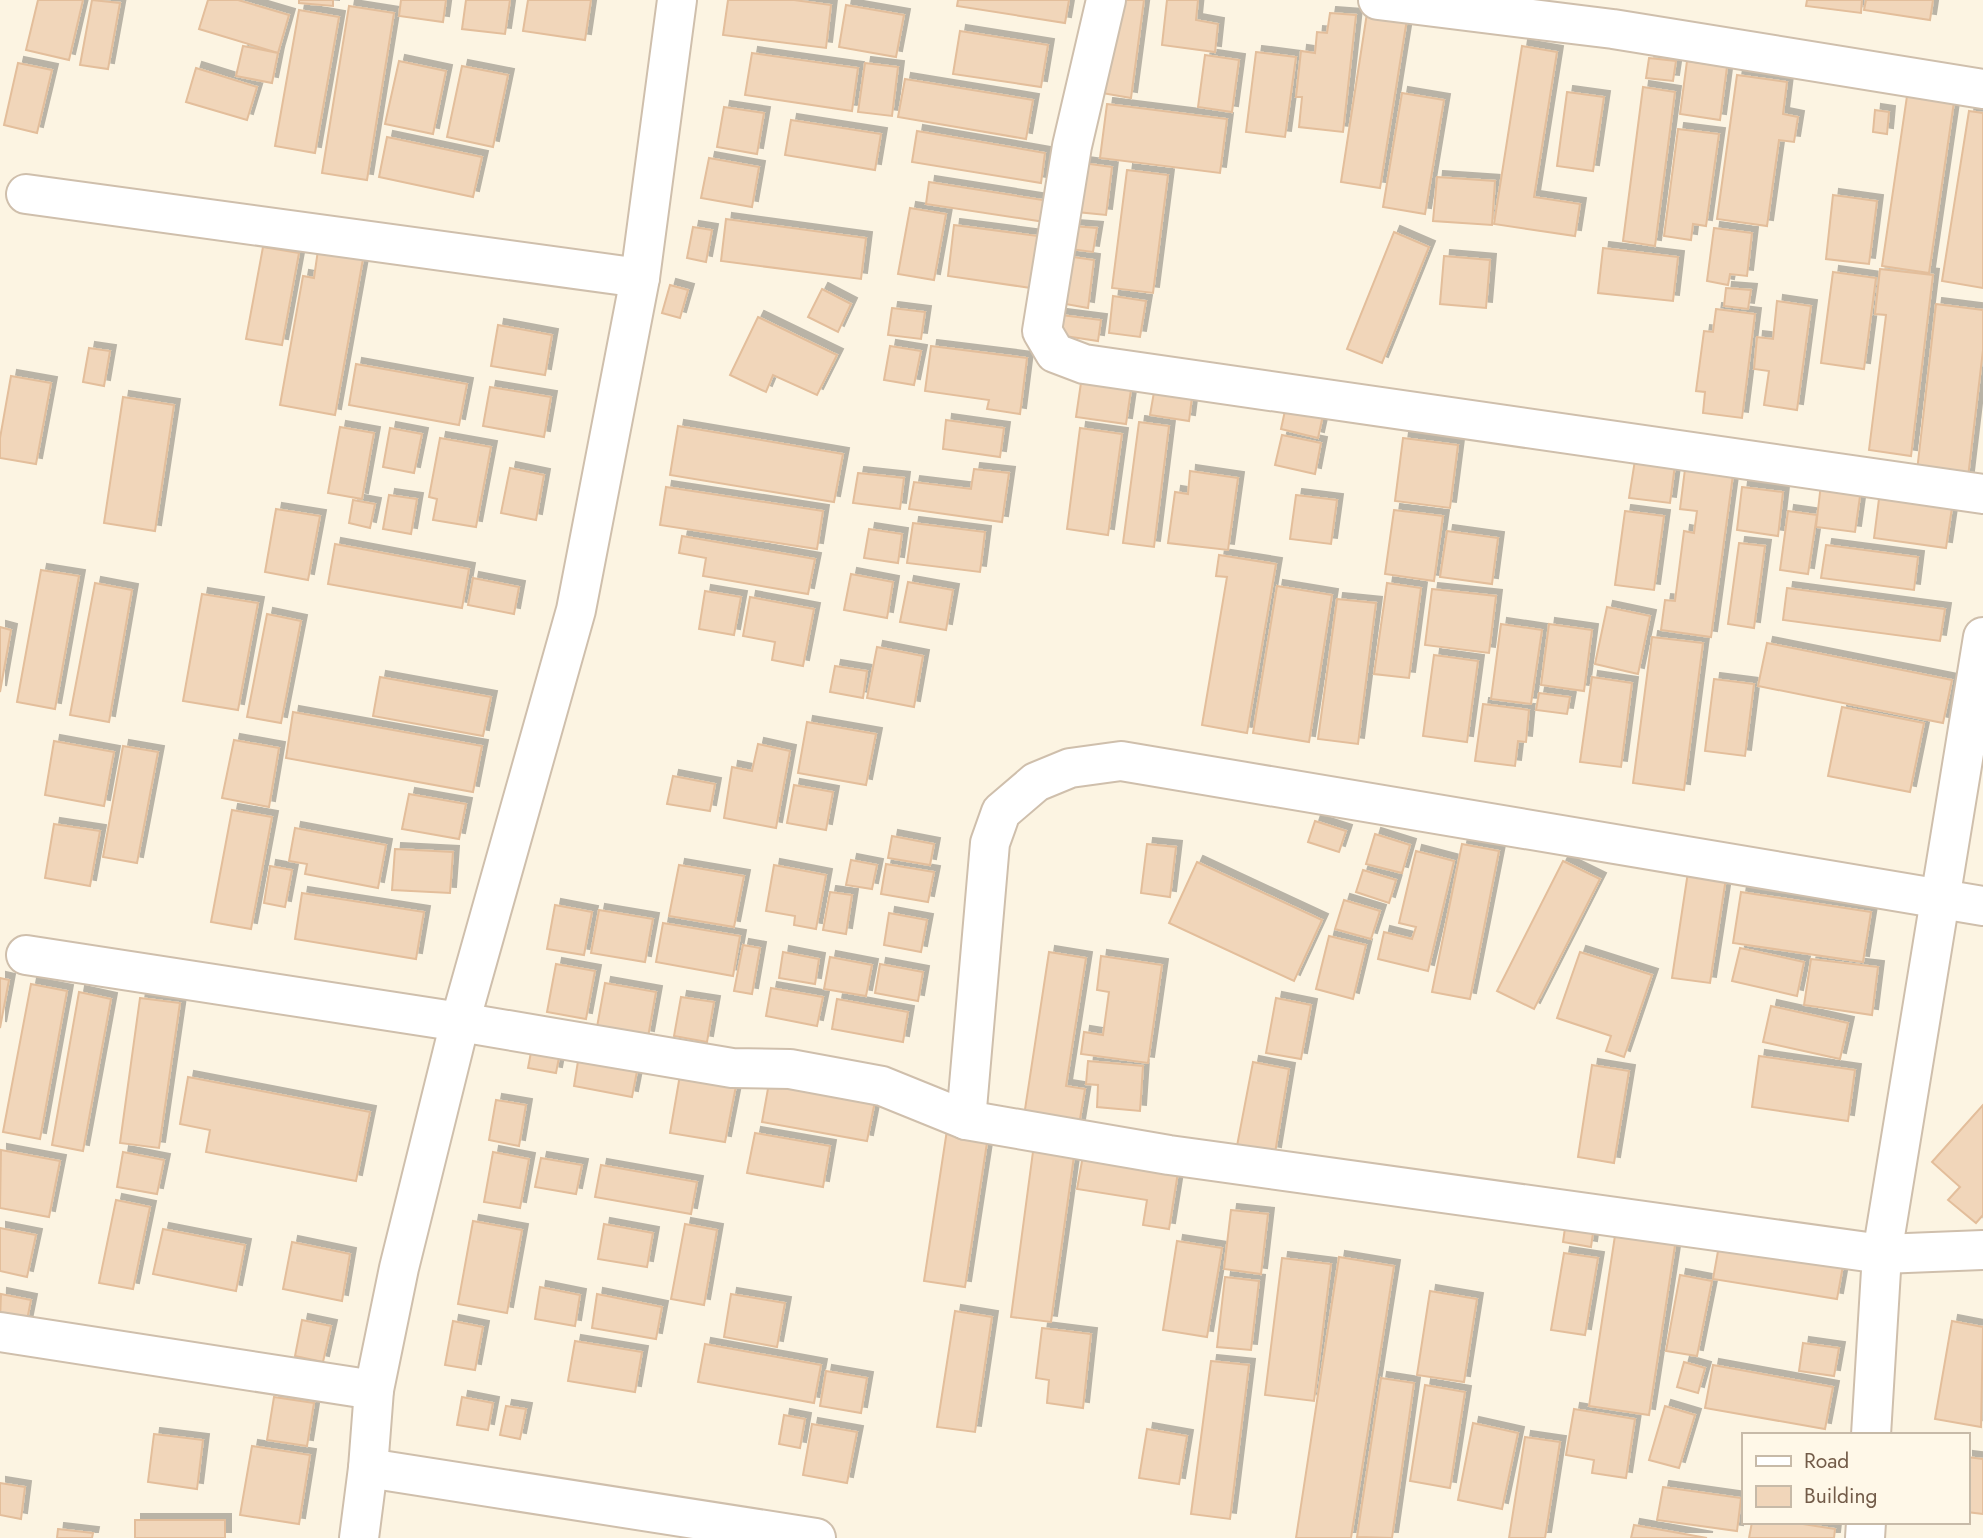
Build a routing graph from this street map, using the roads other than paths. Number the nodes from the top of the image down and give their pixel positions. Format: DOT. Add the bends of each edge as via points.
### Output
graph roads {
  1 [pos="677,0"];
  2 [pos="1107,0"];
  3 [pos="1378,0"];
  4 [pos="1615,15"];
  5 [pos="1983,89"];
  6 [pos="26,194"];
  7 [pos="640,278"];
  8 [pos="1983,494"];
  9 [pos="1983,637"];
  10 [pos="1939,900"];
  11 [pos="1983,906"];
  12 [pos="26,955"];
  13 [pos="460,1022"];
  14 [pos="966,1120"];
  15 [pos="1983,1250"];
  16 [pos="1882,1254"];
  17 [pos="0,1332"];
  18 [pos="374,1390"];
  19 [pos="1871,1433"];
  20 [pos="368,1468"];
  21 [pos="359,1538"];
  22 [pos="816,1538"];
  1 -- 7 [label="street"];
  2 -- 8 [label="street" via="1072,146 1042,331 1055,353 1084,364"];
  3 -- 4 [label="street"];
  4 -- 5 [label="street"];
  6 -- 7 [label="street"];
  7 -- 13 [label="street" via="576,610"];
  9 -- 10 [label="street"];
  10 -- 11 [label="street"];
  10 -- 14 [label="street" via="1121,761 1070,768 1036,782 1001,812 990,843"];
  10 -- 16 [label="street"];
  12 -- 13 [label="street"];
  13 -- 14 [label="street" via="732,1068 790,1069 882,1086"];
  13 -- 18 [label="street" via="398,1268"];
  14 -- 16 [label="street" via="1169,1155"];
  15 -- 16 [label="street"];
  16 -- 19 [label="street"];
  17 -- 18 [label="street"];
  18 -- 20 [label="street"];
  20 -- 21 [label="street"];
  20 -- 22 [label="street"];
}
